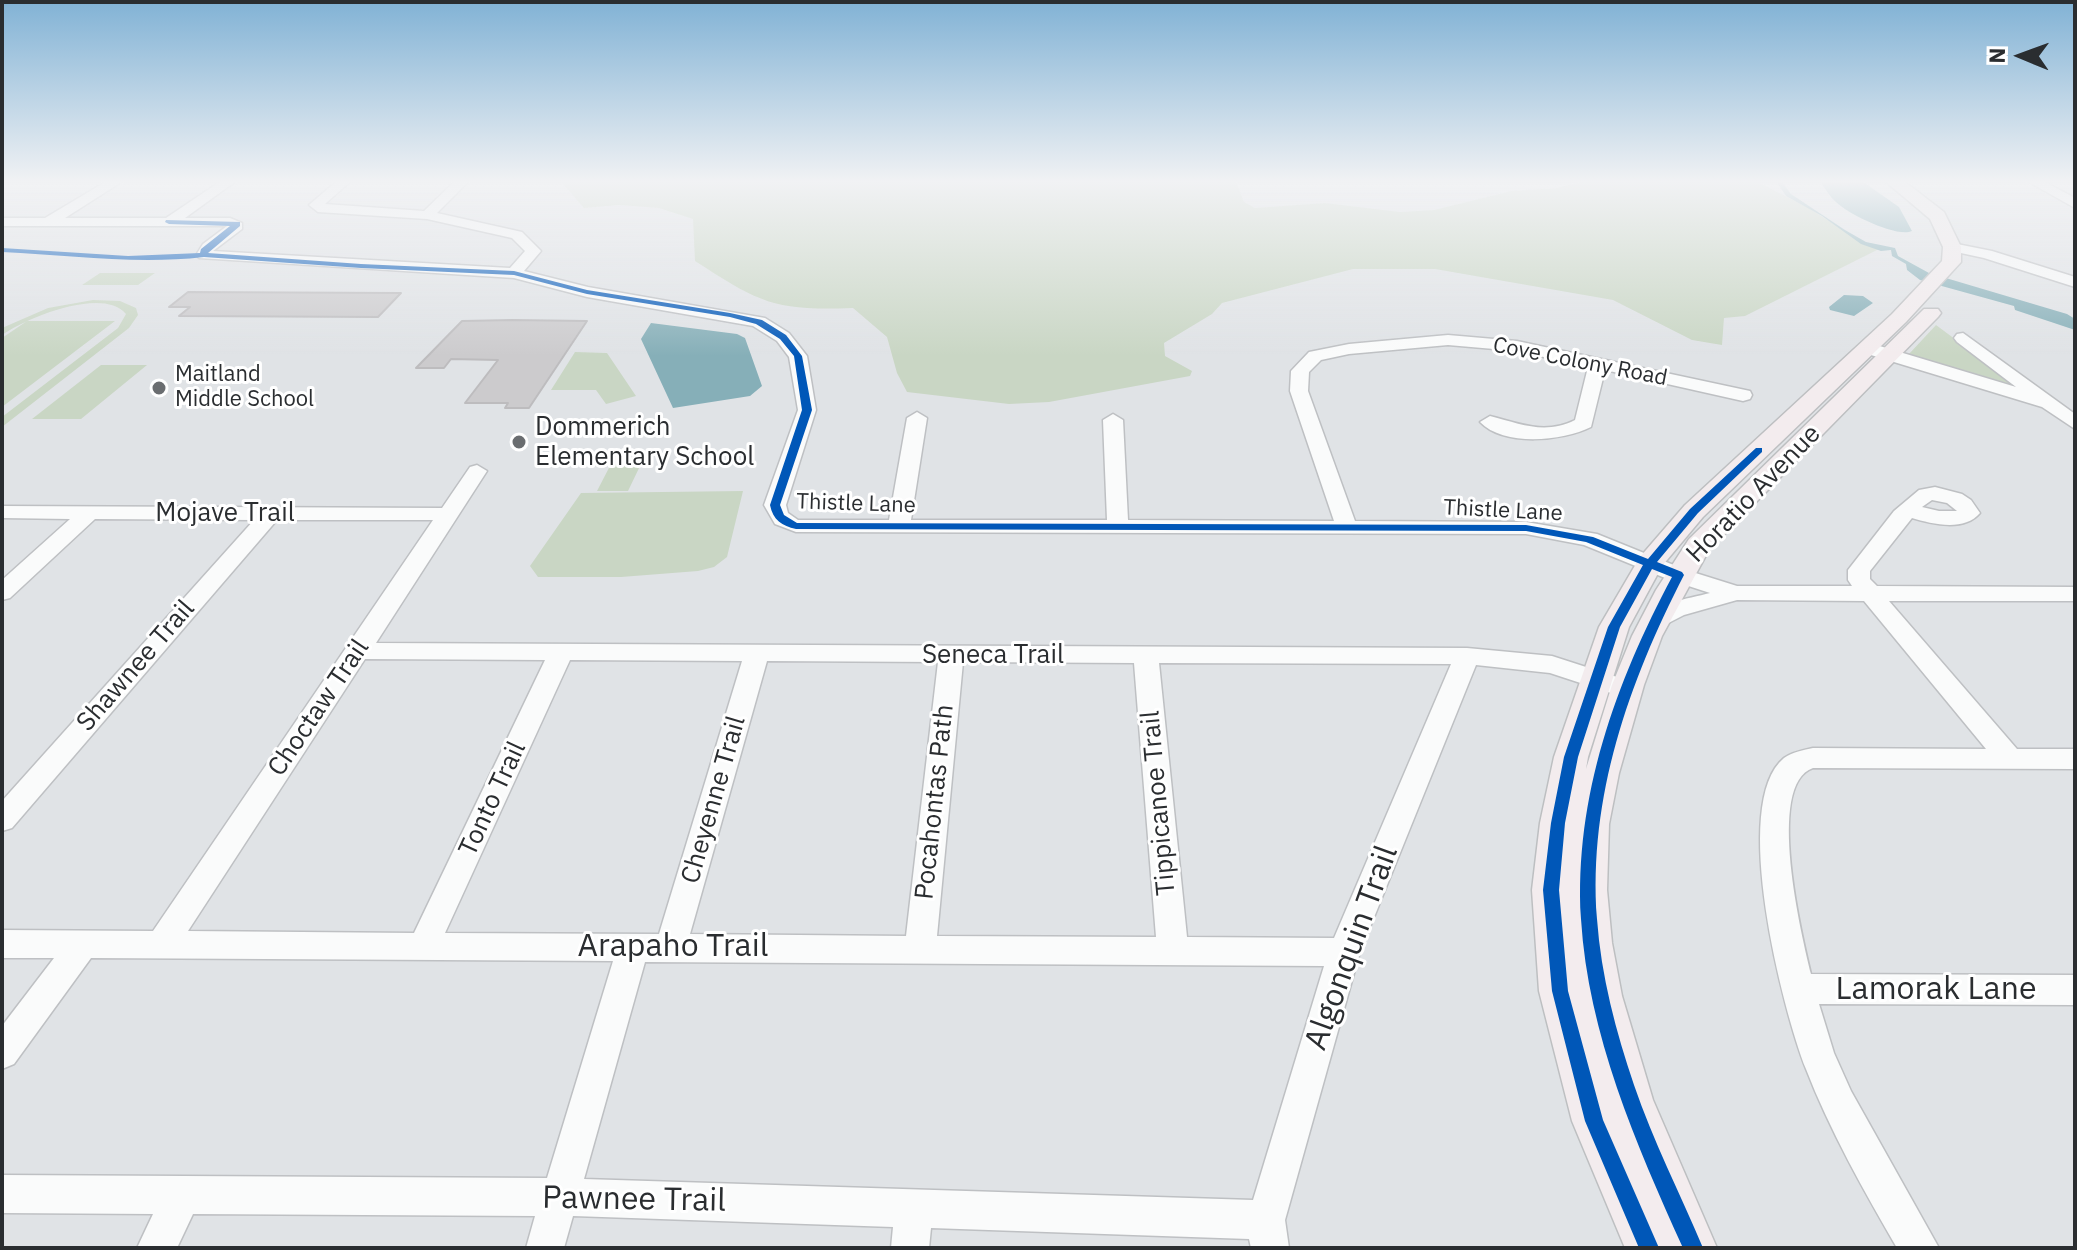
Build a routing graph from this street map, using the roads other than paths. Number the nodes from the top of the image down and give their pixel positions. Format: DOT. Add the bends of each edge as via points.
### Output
graph roads {
  1 [pos="218,239"];
  2 [pos="521,239"];
  3 [pos="1949,239"];
  4 [pos="1967,239"];
  5 [pos="1952,247"];
  6 [pos="1973,251"];
  7 [pos="514,273"];
  8 [pos="1947,282"];
  9 [pos="2075,282"];
  10 [pos="1963,338"];
  11 [pos="1867,348"];
  12 [pos="1892,355"];
  13 [pos="1597,365"];
  14 [pos="1743,395"];
  15 [pos="2049,403"];
  16 [pos="917,418"];
  17 [pos="1113,420"];
  18 [pos="1490,422"];
  19 [pos="2075,423"];
  20 [pos="1770,440"];
  21 [pos="1796,449"];
  22 [pos="477,471"];
  23 [pos="1908,510"];
  24 [pos="2,512"];
  25 [pos="89,513"];
  26 [pos="271,513"];
  27 [pos="449,514"];
  28 [pos="899,527"];
  29 [pos="1118,527"];
  30 [pos="1347,528"];
  31 [pos="1664,569"];
  32 [pos="2,593"];
  33 [pos="1736,593"];
  34 [pos="1869,593"];
  35 [pos="2075,594"];
  36 [pos="1651,624"];
  37 [pos="357,651"];
  38 [pos="561,652"];
  39 [pos="757,654"];
  40 [pos="951,655"];
  41 [pos="1146,655"];
  42 [pos="1467,656"];
  43 [pos="1610,683"];
  44 [pos="2010,759"];
  45 [pos="2075,759"];
  46 [pos="2,820"];
  47 [pos="2,944"];
  48 [pos="83,944"];
  49 [pos="424,945"];
  50 [pos="161,946"];
  51 [pos="633,947"];
  52 [pos="671,947"];
  53 [pos="920,948"];
  54 [pos="1173,952"];
  55 [pos="1344,952"];
  56 [pos="1797,989"];
  57 [pos="2075,990"];
  58 [pos="2,1053"];
  59 [pos="1594,1121"];
  60 [pos="1639,1122"];
  61 [pos="2,1194"];
  62 [pos="183,1194"];
  63 [pos="560,1197"];
  64 [pos="914,1207"];
  65 [pos="1268,1234"];
  66 [pos="156,1248"];
  67 [pos="545,1248"];
  68 [pos="910,1248"];
  69 [pos="1649,1248"];
  70 [pos="1693,1248"];
  71 [pos="1920,1248"];
  1 -- 7 [label="street, Thistle Lane" via="204,251 209,256"];
  2 -- 7 [label="street" via="533,251"];
  3 -- 5 [label="main road"];
  4 -- 6 [label="main road"];
  5 -- 6 [label="street"];
  5 -- 8 [label="main road"];
  6 -- 8 [label="main road"];
  6 -- 9 [label="street"];
  7 -- 28 [label="street, Thistle Lane" via="587,292 730,315 759,322 783,337 798,356 807,410 776,513 796,526"];
  8 -- 11 [label="main road, Horatio Avenue"];
  8 -- 12 [label="main road, Horatio Avenue"];
  10 -- 15 [label="street"];
  11 -- 12 [label="street"];
  11 -- 20 [label="main road, Horatio Avenue"];
  12 -- 15 [label="street"];
  12 -- 21 [label="main road, Horatio Avenue"];
  13 -- 14 [label="street, Cove Colony Road"];
  13 -- 18 [label="street" via="1584,423 1565,435 1515,432"];
  13 -- 30 [label="street, Cove Colony Road" via="1517,346 1448,340 1315,356 1300,371 1299,391"];
  15 -- 19 [label="street"];
  16 -- 28 [label="street"];
  17 -- 29 [label="street"];
  20 -- 21 [label="main road"];
  20 -- 31 [label="main road, Horatio Avenue" via="1694,511"];
  21 -- 31 [label="main road, Horatio Avenue" via="1699,545"];
  22 -- 27 [label="street, Choctaw Trail"];
  23 -- 34 [label="street" via="1859,570"];
  24 -- 25 [label="street, Mojave Trail"];
  25 -- 26 [label="street, Mojave Trail"];
  25 -- 32 [label="street"];
  26 -- 27 [label="street, Mojave Trail"];
  26 -- 46 [label="street, Shawnee Trail"];
  27 -- 37 [label="street, Choctaw Trail"];
  28 -- 29 [label="street, Thistle Lane"];
  29 -- 30 [label="street, Thistle Lane"];
  30 -- 31 [label="street, Thistle Lane" via="1526,528 1568,533"];
  31 -- 33 [label="street, Thistle Lane"];
  31 -- 36 [label="main road, Horatio Avenue"];
  31 -- 43 [label="main road, Horatio Avenue" via="1614,627"];
  33 -- 34 [label="street, Thistle Lane"];
  33 -- 36 [label="street" via="1676,610"];
  34 -- 35 [label="street, Thistle Lane"];
  34 -- 44 [label="street"];
  36 -- 43 [label="main road, Horatio Avenue"];
  37 -- 38 [label="street, Seneca Trail"];
  37 -- 50 [label="street, Choctaw Trail"];
  38 -- 39 [label="street, Seneca Trail"];
  38 -- 49 [label="street, Tonto Trail"];
  39 -- 40 [label="street, Seneca Trail"];
  39 -- 52 [label="street, Cheyenne Trail"];
  40 -- 41 [label="street, Seneca Trail"];
  40 -- 53 [label="street, Pocahontas Path"];
  41 -- 42 [label="street, Seneca Trail"];
  41 -- 54 [label="street, Tippicanoe Trail"];
  42 -- 43 [label="street, Seneca Trail" via="1527,661"];
  42 -- 55 [label="street, Algonquin Trail"];
  43 -- 59 [label="main road, Horatio Avenue" via="1571,757 1551,890 1560,991"];
  43 -- 60 [label="main road, Horatio Avenue" via="1590,836 1589,918 1602,1007"];
  44 -- 45 [label="street"];
  44 -- 56 [label="street" via="1813,758 1789,770 1780,790 1776,829 1777,895"];
  47 -- 48 [label="street, Arapaho Trail"];
  48 -- 50 [label="street, Arapaho Trail"];
  48 -- 58 [label="street"];
  49 -- 50 [label="street, Arapaho Trail"];
  49 -- 51 [label="street, Arapaho Trail"];
  51 -- 52 [label="street, Arapaho Trail"];
  51 -- 63 [label="street"];
  52 -- 53 [label="street, Arapaho Trail"];
  53 -- 54 [label="street, Arapaho Trail"];
  54 -- 55 [label="street, Arapaho Trail"];
  55 -- 65 [label="street, Algonquin Trail"];
  56 -- 57 [label="street, Lamorak Lane"];
  56 -- 71 [label="street" via="1817,1055 1843,1110"];
  59 -- 60 [label="main road"];
  59 -- 69 [label="main road, Horatio Avenue"];
  60 -- 70 [label="main road, Horatio Avenue"];
  61 -- 62 [label="street, Pawnee Trail"];
  62 -- 63 [label="street, Pawnee Trail"];
  62 -- 66 [label="street"];
  63 -- 64 [label="street, Pawnee Trail"];
  63 -- 67 [label="street"];
  64 -- 65 [label="street, Pawnee Trail"];
  64 -- 68 [label="street"];
}
